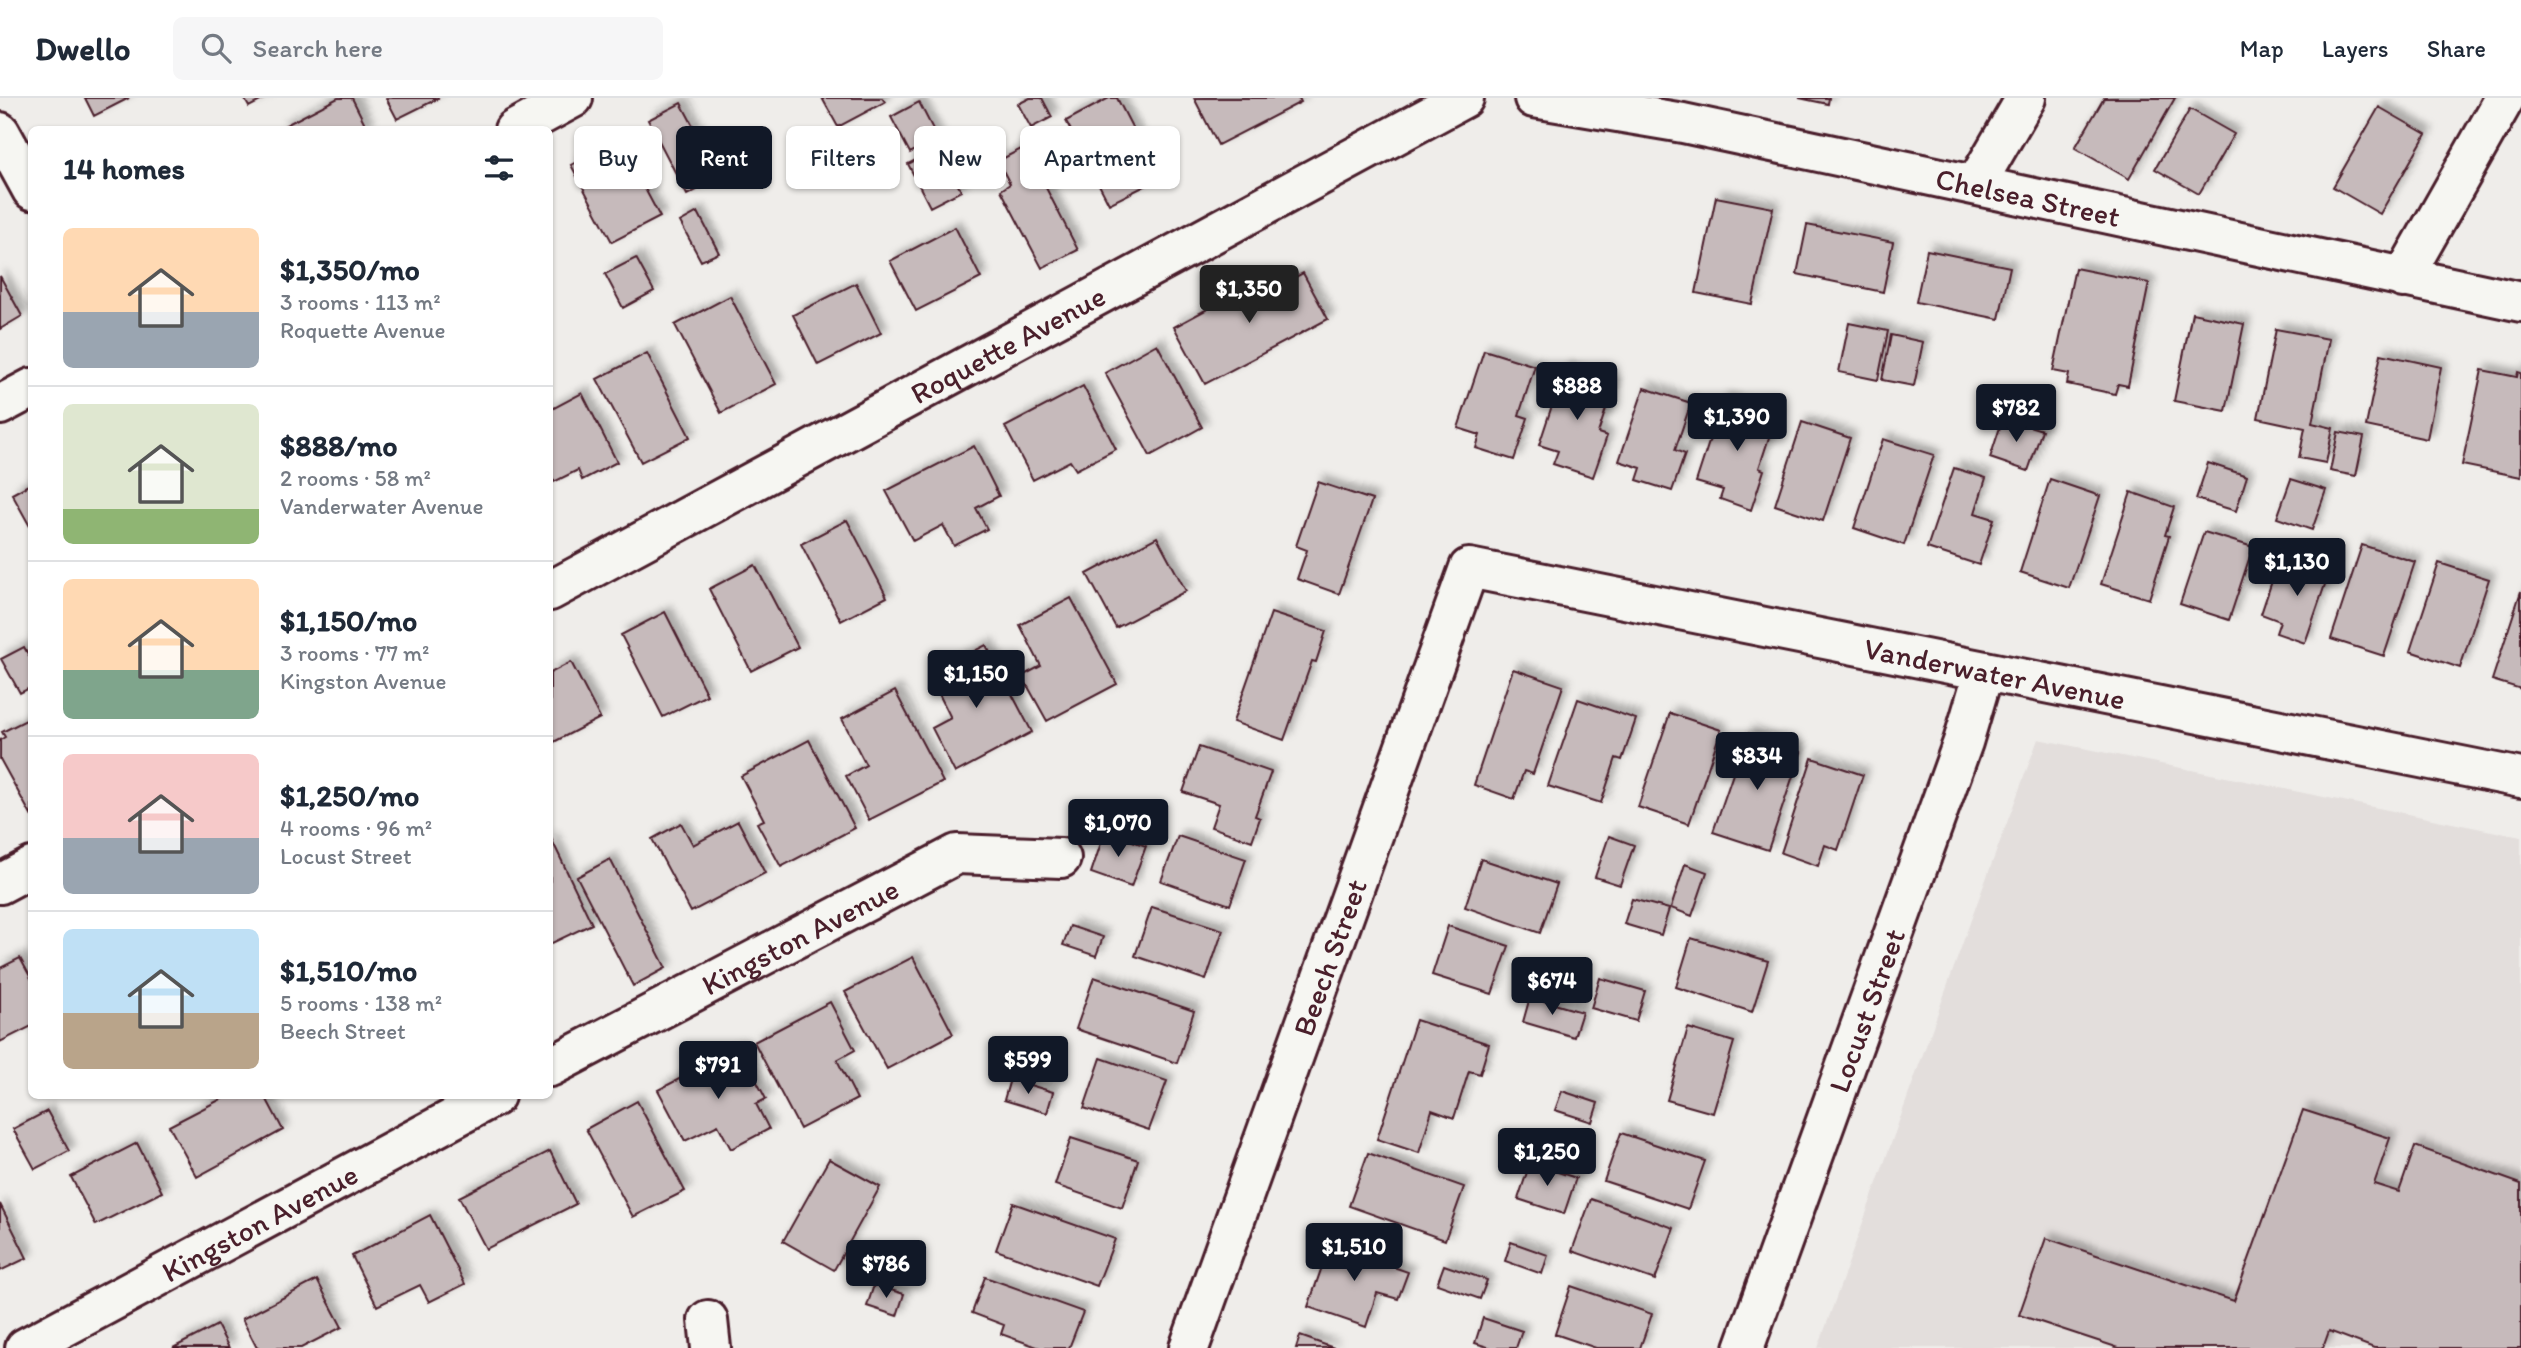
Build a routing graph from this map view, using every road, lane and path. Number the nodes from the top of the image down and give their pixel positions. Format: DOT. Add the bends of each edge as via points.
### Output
graph roads {
  1 [pos="573,98"];
  2 [pos="1464,98"];
  3 [pos="2026,98"];
  4 [pos="2505,98"];
  5 [pos="1540,99"];
  6 [pos="521,126"];
  7 [pos="0,132"];
  8 [pos="28,183"];
  9 [pos="1976,184"];
  10 [pos="2403,278"];
  11 [pos="2521,302"];
  12 [pos="28,390"];
  13 [pos="0,405"];
  14 [pos="1469,568"];
  15 [pos="553,588"];
  16 [pos="1984,671"];
  17 [pos="2521,778"];
  18 [pos="1061,858"];
  19 [pos="28,869"];
  20 [pos="0,884"];
  21 [pos="553,1065"];
  22 [pos="489,1099"];
  23 [pos="25,1348"];
  24 [pos="1189,1348"];
  25 [pos="1744,1348"];
  1 -- 6 [label="street"];
  2 -- 15 [label="street, Roquette Avenue"];
  3 -- 9 [label="street"];
  4 -- 10 [label="street"];
  5 -- 9 [label="street, Chelsea Street" via="1683,123"];
  7 -- 8 [label="street"];
  9 -- 10 [label="street, Chelsea Street"];
  10 -- 11 [label="street, Chelsea Street"];
  12 -- 13 [label="street"];
  14 -- 16 [label="street, Vanderwater Avenue"];
  14 -- 24 [label="street, Beech Street"];
  16 -- 17 [label="street, Vanderwater Avenue"];
  16 -- 25 [label="street, Locust Street" via="1963,742"];
  18 -- 21 [label="street, Kingston Avenue" via="957,854"];
  19 -- 20 [label="street"];
  22 -- 23 [label="street, Kingston Avenue"];
}
